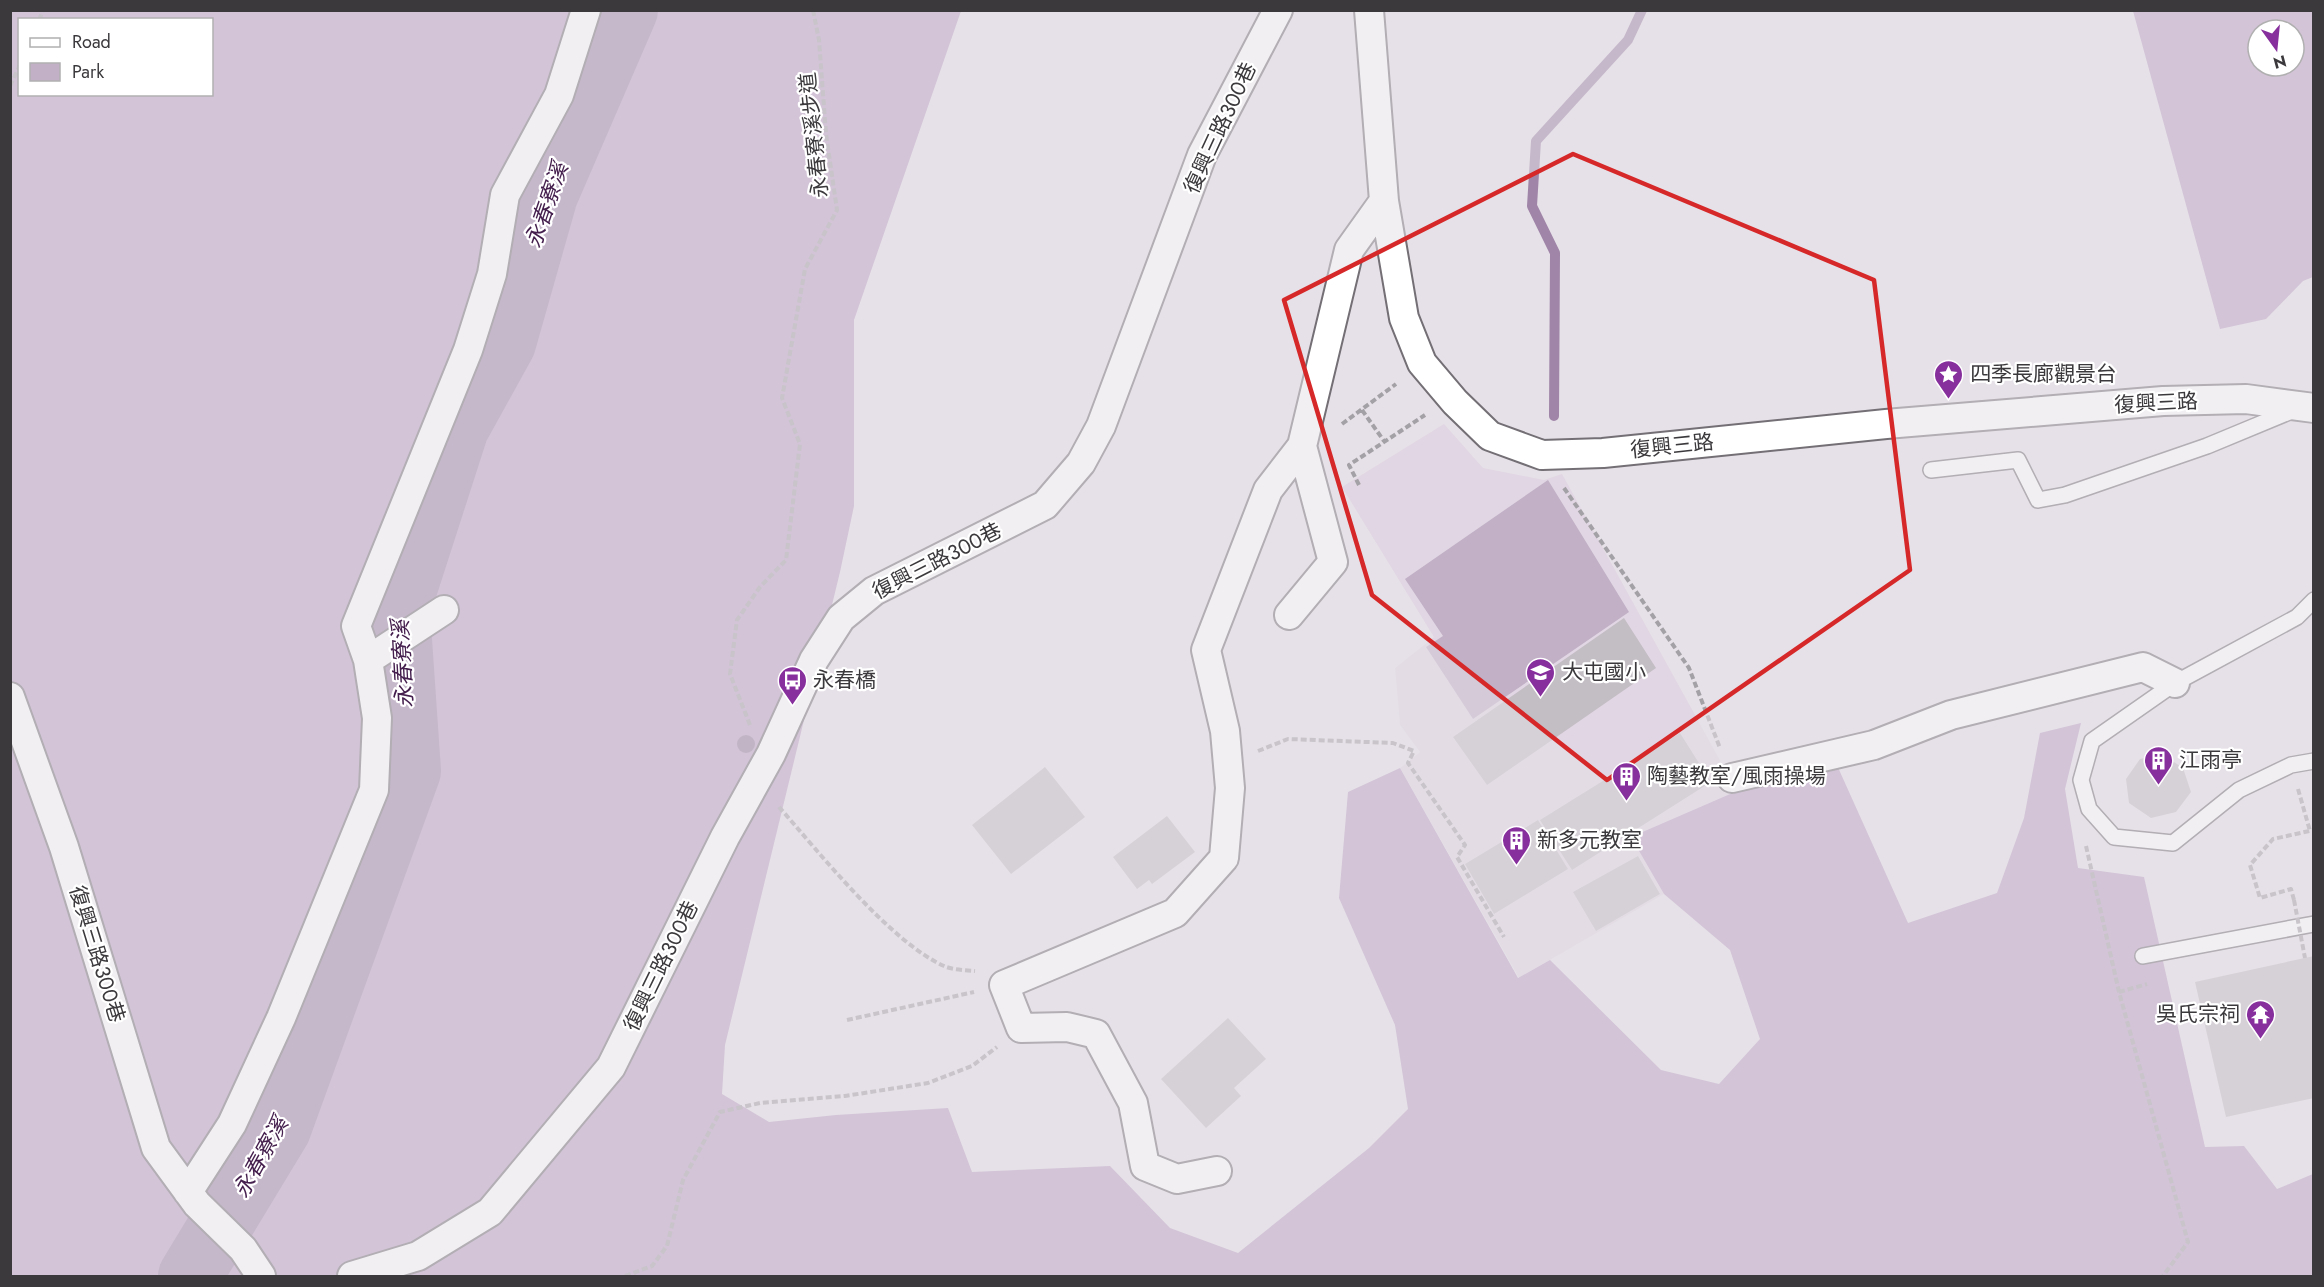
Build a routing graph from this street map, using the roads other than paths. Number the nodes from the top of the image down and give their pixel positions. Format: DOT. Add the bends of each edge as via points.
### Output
graph roads {
  1 [pos="586,10"];
  2 [pos="1278,10"];
  3 [pos="1369,10"];
  4 [pos="1384,201"];
  5 [pos="2310,412"];
  6 [pos="1302,446"];
  7 [pos="1931,470"];
  8 [pos="2313,600"];
  9 [pos="444,610"];
  10 [pos="1289,615"];
  11 [pos="368,660"];
  12 [pos="2175,683"];
  13 [pos="10,697"];
  14 [pos="2313,761"];
  15 [pos="1732,778"];
  16 [pos="2313,924"];
  17 [pos="2142,956"];
  18 [pos="1217,1170"];
  19 [pos="192,1198"];
  20 [pos="261,1276"];
  21 [pos="352,1276"];
  1 -- 11 [label="street" via="559,95 505,195 492,274 468,350 356,626"];
  2 -- 21 [label="street, 復興三路300巷" via="1202,156 1101,426 1081,463 1045,505 874,591 841,618 814,660 771,754 725,837 611,1067 490,1212 418,1256"];
  3 -- 4 [label="street, 復興三路"];
  4 -- 5 [label="street, 復興三路" via="1404,318 1422,363 1490,436 1542,455 1602,453 2163,401 2246,399"];
  4 -- 6 [label="street" via="1349,250"];
  5 -- 7 [label="lane" via="2066,495 2038,500 2018,460"];
  6 -- 10 [label="street" via="1333,562"];
  6 -- 18 [label="street" via="1268,490 1206,650 1226,731 1230,788 1224,858 1175,913 1004,985 1021,1028 1067,1027 1095,1034 1133,1103 1145,1166 1177,1179"];
  8 -- 12 [label="lane" via="2297,617"];
  9 -- 11 [label="street"];
  11 -- 19 [label="street" via="377,718 374,789 271,1039"];
  12 -- 14 [label="lane" via="2092,741 2081,780 2089,809 2115,837 2173,843 2239,790 2291,765"];
  12 -- 15 [label="street" via="2143,667 1951,715 1874,745"];
  13 -- 19 [label="street, 復興三路300巷" via="64,847 156,1148"];
  16 -- 17 [label="lane"];
  19 -- 20 [label="street" via="243,1249"];
}
